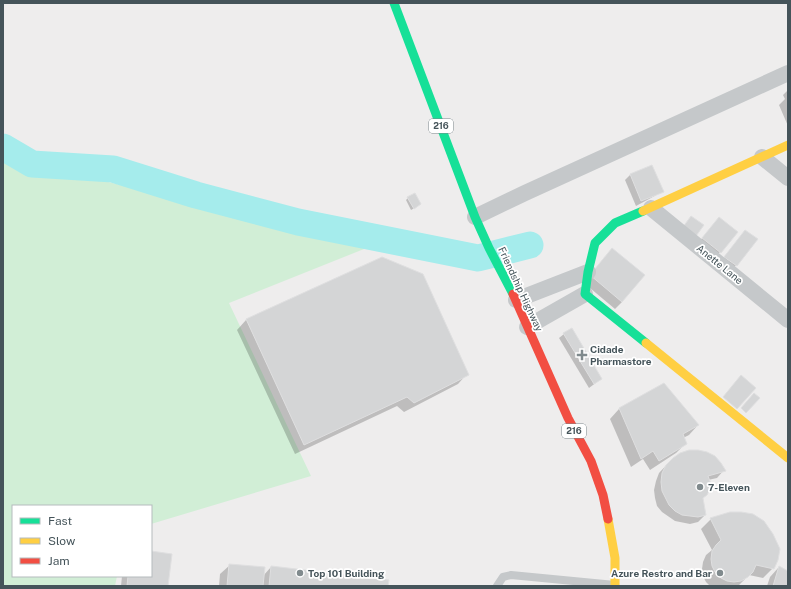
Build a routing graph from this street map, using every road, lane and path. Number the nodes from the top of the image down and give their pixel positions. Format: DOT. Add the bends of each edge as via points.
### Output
graph roads {
  1 [pos="394,3"];
  2 [pos="788,73"];
  3 [pos="788,145"];
  4 [pos="762,157"];
  5 [pos="788,178"];
  6 [pos="651,208"];
  7 [pos="476,218"];
  8 [pos="588,272"];
  9 [pos="541,290"];
  10 [pos="585,294"];
  11 [pos="516,300"];
  12 [pos="552,312"];
  13 [pos="788,320"];
  14 [pos="527,326"];
  15 [pos="788,458"];
  16 [pos="497,586"];
  17 [pos="616,586"];
  1 -- 7 [label="main road, Friendship Highway / 216"];
  2 -- 7 [label="street"];
  3 -- 4 [label="main road"];
  4 -- 5 [label="street"];
  4 -- 6 [label="main road"];
  6 -- 8 [label="main road" via="615,223 598,238"];
  6 -- 13 [label="street, Anette Lane"];
  7 -- 11 [label="main road, Friendship Highway / 216"];
  8 -- 9 [label="street"];
  8 -- 10 [label="main road"];
  9 -- 11 [label="street"];
  9 -- 12 [label="street"];
  10 -- 12 [label="street"];
  10 -- 15 [label="main road"];
  11 -- 14 [label="main road, Friendship Highway / 216"];
  12 -- 14 [label="street"];
  14 -- 17 [label="main road, Friendship Highway / 216" via="568,418 591,461 602,495 615,558"];
  16 -- 17 [label="lane" via="503,577 511,575"];
}
